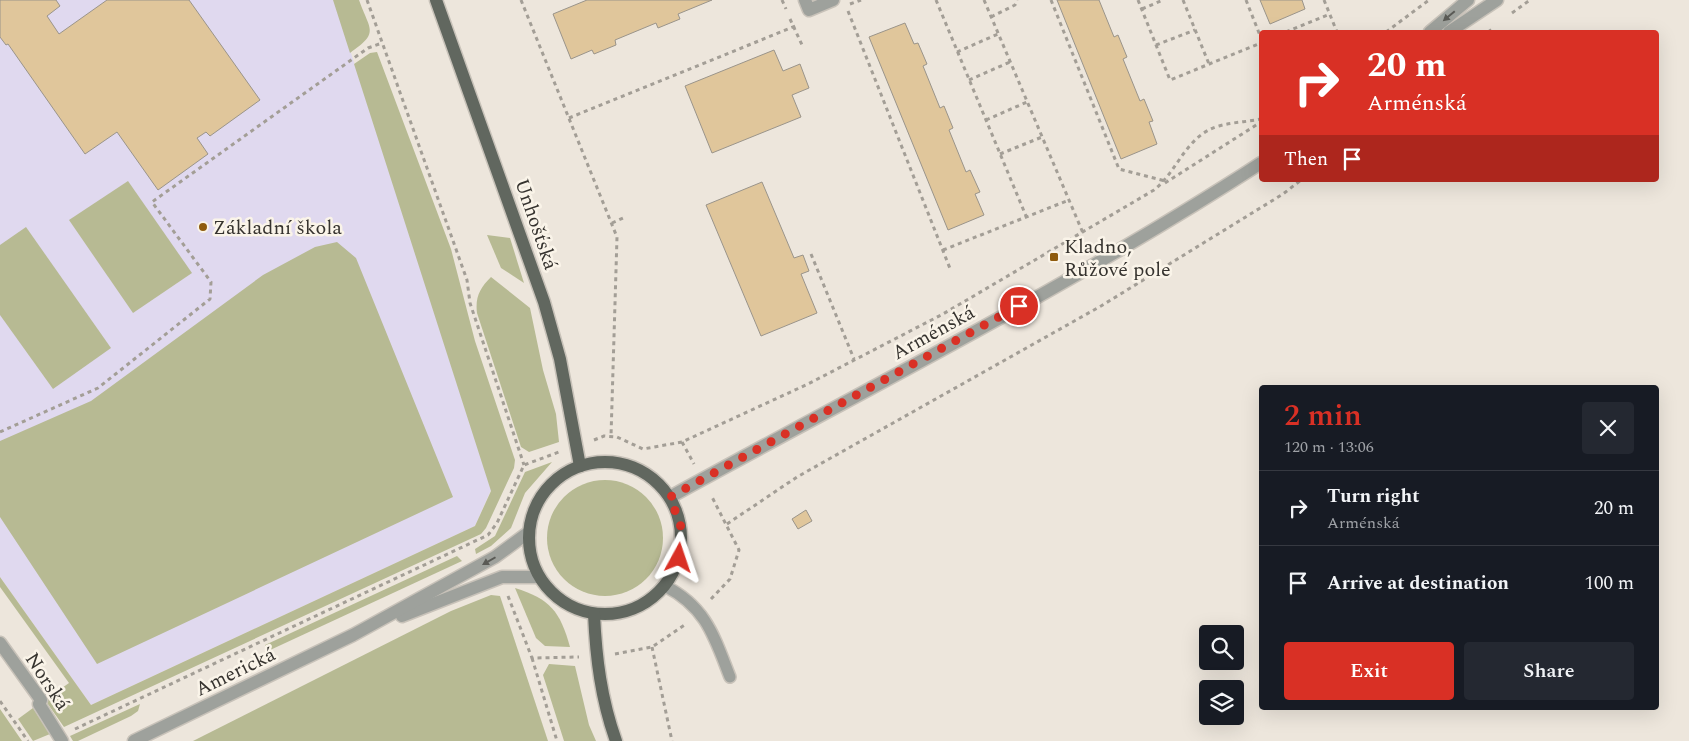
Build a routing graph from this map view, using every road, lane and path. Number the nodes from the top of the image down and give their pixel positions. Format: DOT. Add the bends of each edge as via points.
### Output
graph roads {
  1 [pos="367,0"];
  2 [pos="436,0"];
  3 [pos="521,0"];
  4 [pos="782,0"];
  5 [pos="833,0"];
  6 [pos="861,0"];
  7 [pos="936,0"];
  8 [pos="984,0"];
  9 [pos="1017,0"];
  10 [pos="1051,0"];
  11 [pos="1138,0"];
  12 [pos="1163,0"];
  13 [pos="1183,0"];
  14 [pos="1246,0"];
  15 [pos="1324,0"];
  16 [pos="1429,0"];
  17 [pos="1468,0"];
  18 [pos="1490,0"];
  19 [pos="1497,0"];
  20 [pos="807,5"];
  21 [pos="1142,8"];
  22 [pos="1330,14"];
  23 [pos="991,16"];
  24 [pos="800,24"];
  25 [pos="794,27"];
  26 [pos="1454,29"];
  27 [pos="1195,30"];
  28 [pos="1291,30"];
  29 [pos="1336,30"];
  30 [pos="1389,30"];
  31 [pos="1432,30"];
  32 [pos="1259,33"];
  33 [pos="998,34"];
  34 [pos="382,42"];
  35 [pos="1259,44"];
  36 [pos="1156,45"];
  37 [pos="803,47"];
  38 [pos="957,52"];
  39 [pos="1010,62"];
  40 [pos="1209,64"];
  41 [pos="969,80"];
  42 [pos="1027,102"];
  43 [pos="569,118"];
  44 [pos="986,120"];
  45 [pos="1259,120"];
  46 [pos="1259,121"];
  47 [pos="1042,137"];
  48 [pos="1000,154"];
  49 [pos="1259,164"];
  50 [pos="1165,181"];
  51 [pos="1298,182"];
  52 [pos="1154,190"];
  53 [pos="1069,200"];
  54 [pos="1026,216"];
  55 [pos="623,218"];
  56 [pos="612,223"];
  57 [pos="1083,233"];
  58 [pos="943,250"];
  59 [pos="811,254"];
  60 [pos="951,271"];
  61 [pos="854,359"];
  62 [pos="0,432"];
  63 [pos="611,436"];
  64 [pos="682,442"];
  65 [pos="578,446"];
  66 [pos="524,465"];
  67 [pos="580,466"];
  68 [pos="703,479"];
  69 [pos="670,497"];
  70 [pos="727,524"];
  71 [pos="529,532"];
  72 [pos="488,536"];
  73 [pos="495,558"];
  74 [pos="502,577"];
  75 [pos="539,577"];
  76 [pos="665,586"];
  77 [pos="700,610"];
  78 [pos="594,614"];
  79 [pos="353,635"];
  80 [pos="0,643"];
  81 [pos="652,647"];
  82 [pos="596,657"];
  83 [pos="532,658"];
  84 [pos="730,677"];
  85 [pos="0,701"];
  86 [pos="61,739"];
  87 [pos="28,741"];
  88 [pos="134,741"];
  89 [pos="557,741"];
  90 [pos="616,741"];
  91 [pos="672,741"];
  1 -- 34 [label="path"];
  2 -- 65 [label="main road, Unhošťská" via="544,302"];
  3 -- 43 [label="path"];
  4 -- 25 [label="path"];
  5 -- 20 [label="street"];
  6 -- 58 [label="path" via="846,6"];
  7 -- 38 [label="path"];
  8 -- 23 [label="path"];
  9 -- 23 [label="path" via="1015,5"];
  10 -- 50 [label="path" via="1119,169"];
  11 -- 21 [label="path"];
  12 -- 21 [label="path"];
  13 -- 27 [label="path"];
  14 -- 32 [label="path"];
  15 -- 22 [label="path"];
  16 -- 30 [label="path"];
  17 -- 31 [label="street, one-way"];
  18 -- 26 [label="street"];
  19 -- 26 [label="street"];
  21 -- 36 [label="path"];
  22 -- 28 [label="path"];
  22 -- 29 [label="path"];
  23 -- 33 [label="path"];
  24 -- 25 [label="path"];
  25 -- 37 [label="path"];
  25 -- 43 [label="path"];
  27 -- 36 [label="path"];
  27 -- 40 [label="path"];
  33 -- 38 [label="path"];
  33 -- 39 [label="path"];
  34 -- 62 [label="path" via="368,48 152,202 211,282 210,299 98,388"];
  34 -- 66 [label="path" via="467,280 470,302"];
  35 -- 40 [label="path"];
  36 -- 40 [label="path" via="1170,80"];
  38 -- 41 [label="path"];
  39 -- 41 [label="path"];
  39 -- 42 [label="path"];
  41 -- 44 [label="path"];
  42 -- 44 [label="path"];
  42 -- 47 [label="path"];
  43 -- 56 [label="path"];
  44 -- 48 [label="path"];
  45 -- 50 [label="path" via="1212,128 1190,144"];
  46 -- 52 [label="path"];
  47 -- 48 [label="path"];
  47 -- 53 [label="path"];
  48 -- 54 [label="path"];
  49 -- 68 [label="street, Arménská" via="1099,262"];
  50 -- 52 [label="path"];
  51 -- 70 [label="path" via="1101,306 797,477"];
  52 -- 57 [label="path"];
  53 -- 54 [label="path"];
  53 -- 57 [label="path"];
  54 -- 58 [label="path"];
  55 -- 56 [label="path"];
  56 -- 63 [label="path" via="618,237"];
  57 -- 61 [label="path" via="943,314"];
  58 -- 60 [label="path"];
  59 -- 61 [label="path"];
  61 -- 64 [label="path" via="808,384"];
  63 -- 64 [label="path" via="644,449"];
  63 -- 65 [label="path"];
  64 -- 68 [label="path"];
  65 -- 66 [label="path"];
  65 -- 67 [label="main road, Unhošťská"];
  66 -- 72 [label="path"];
  67 -- 69 [label="main road" via="597,462 631,466 653,479"];
  67 -- 71 [label="main road" via="564,474 545,492 532,515"];
  68 -- 69 [label="street, Arménská"];
  68 -- 70 [label="path"];
  69 -- 76 [label="main road" via="681,527 682,543 679,558"];
  70 -- 77 [label="path" via="739,550 730,579"];
  71 -- 73 [label="street, Americká"];
  71 -- 75 [label="main road" via="533,563"];
  72 -- 73 [label="path"];
  72 -- 86 [label="path"];
  73 -- 79 [label="street, Americká, one-way"];
  74 -- 75 [label="street, Americká"];
  74 -- 79 [label="street, Americká"];
  74 -- 83 [label="path"];
  75 -- 78 [label="main road" via="562,602"];
  76 -- 77 [label="lane"];
  76 -- 78 [label="main road" via="640,606 625,612"];
  77 -- 81 [label="path"];
  77 -- 84 [label="lane" via="714,634"];
  78 -- 82 [label="main road"];
  79 -- 88 [label="street, Americká"];
  80 -- 86 [label="street, Norská" via="41,700 39,704"];
  81 -- 82 [label="path"];
  81 -- 91 [label="path"];
  82 -- 83 [label="path"];
  82 -- 90 [label="main road" via="604,709"];
  83 -- 89 [label="path"];
  85 -- 87 [label="path"];
}
